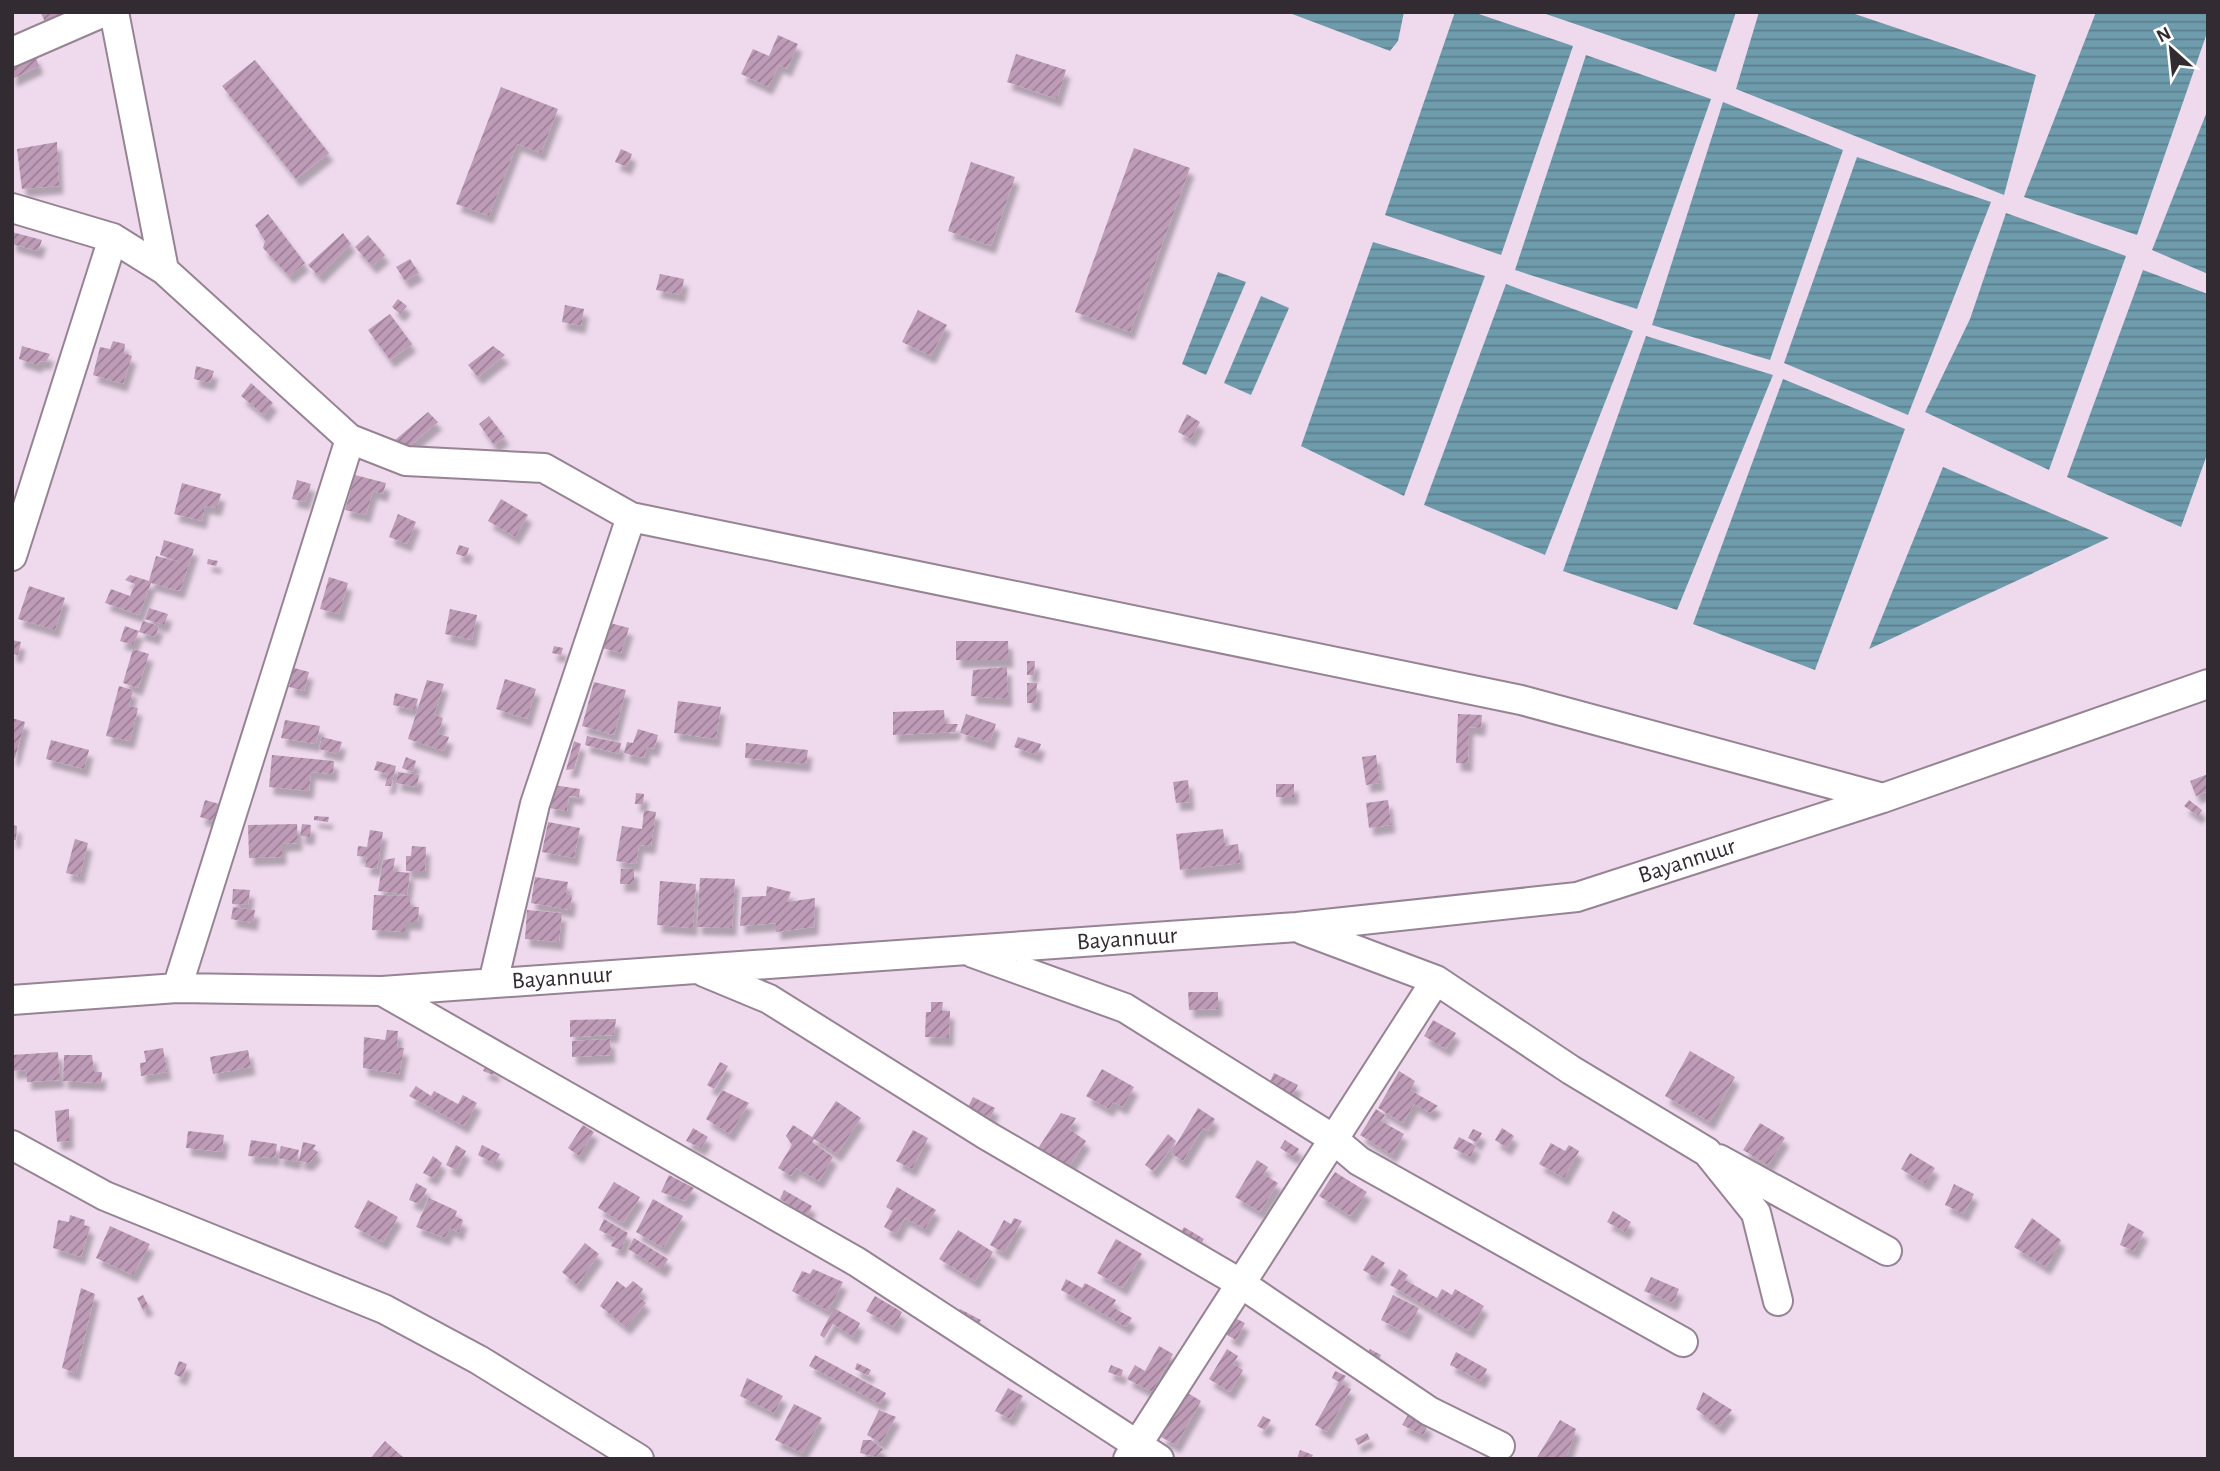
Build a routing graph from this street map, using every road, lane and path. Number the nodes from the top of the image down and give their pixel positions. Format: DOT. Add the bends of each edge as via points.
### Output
graph roads {
  1 [pos="104,12"];
  2 [pos="114,12"];
  3 [pos="12,52"];
  4 [pos="12,208"];
  5 [pos="113,238"];
  6 [pos="164,270"];
  7 [pos="349,439"];
  8 [pos="631,517"];
  9 [pos="12,556"];
  10 [pos="2208,667"];
  11 [pos="2198,688"];
  12 [pos="1883,798"];
  13 [pos="1297,927"];
  14 [pos="964,950"];
  15 [pos="696,969"];
  16 [pos="1436,980"];
  17 [pos="492,983"];
  18 [pos="177,988"];
  19 [pos="382,991"];
  20 [pos="12,1000"];
  21 [pos="1332,1138"];
  22 [pos="12,1145"];
  23 [pos="1707,1152"];
  24 [pos="1887,1251"];
  25 [pos="1240,1283"];
  26 [pos="1778,1301"];
  27 [pos="1683,1342"];
  28 [pos="1500,1446"];
  29 [pos="1141,1455"];
  30 [pos="639,1459"];
  1 -- 3 [label="street"];
  2 -- 6 [label="street"];
  4 -- 5 [label="street"];
  5 -- 6 [label="street"];
  5 -- 9 [label="street"];
  6 -- 7 [label="street"];
  7 -- 8 [label="street" via="407,461 544,468"];
  7 -- 18 [label="street"];
  8 -- 12 [label="street" via="1521,700"];
  8 -- 17 [label="street" via="535,804"];
  10 -- 11 [label="street"];
  11 -- 12 [label="street, Bayannuur"];
  12 -- 13 [label="street, Bayannuur" via="1577,897"];
  13 -- 14 [label="street, Bayannuur"];
  13 -- 16 [label="street"];
  14 -- 15 [label="street, Bayannuur"];
  14 -- 21 [label="street" via="1125,1008"];
  15 -- 17 [label="street, Bayannuur"];
  15 -- 25 [label="street" via="769,999 986,1136"];
  16 -- 21 [label="street"];
  16 -- 23 [label="street" via="1570,1070"];
  17 -- 19 [label="street, Bayannuur"];
  18 -- 19 [label="street, Bayannuur"];
  18 -- 20 [label="street, Bayannuur"];
  19 -- 29 [label="street" via="857,1262"];
  21 -- 25 [label="street"];
  21 -- 27 [label="street" via="1359,1161"];
  22 -- 30 [label="street" via="105,1196 384,1310 480,1360"];
  23 -- 24 [label="street"];
  23 -- 26 [label="street" via="1756,1213"];
  25 -- 28 [label="street" via="1429,1411"];
  25 -- 29 [label="street"];
}
